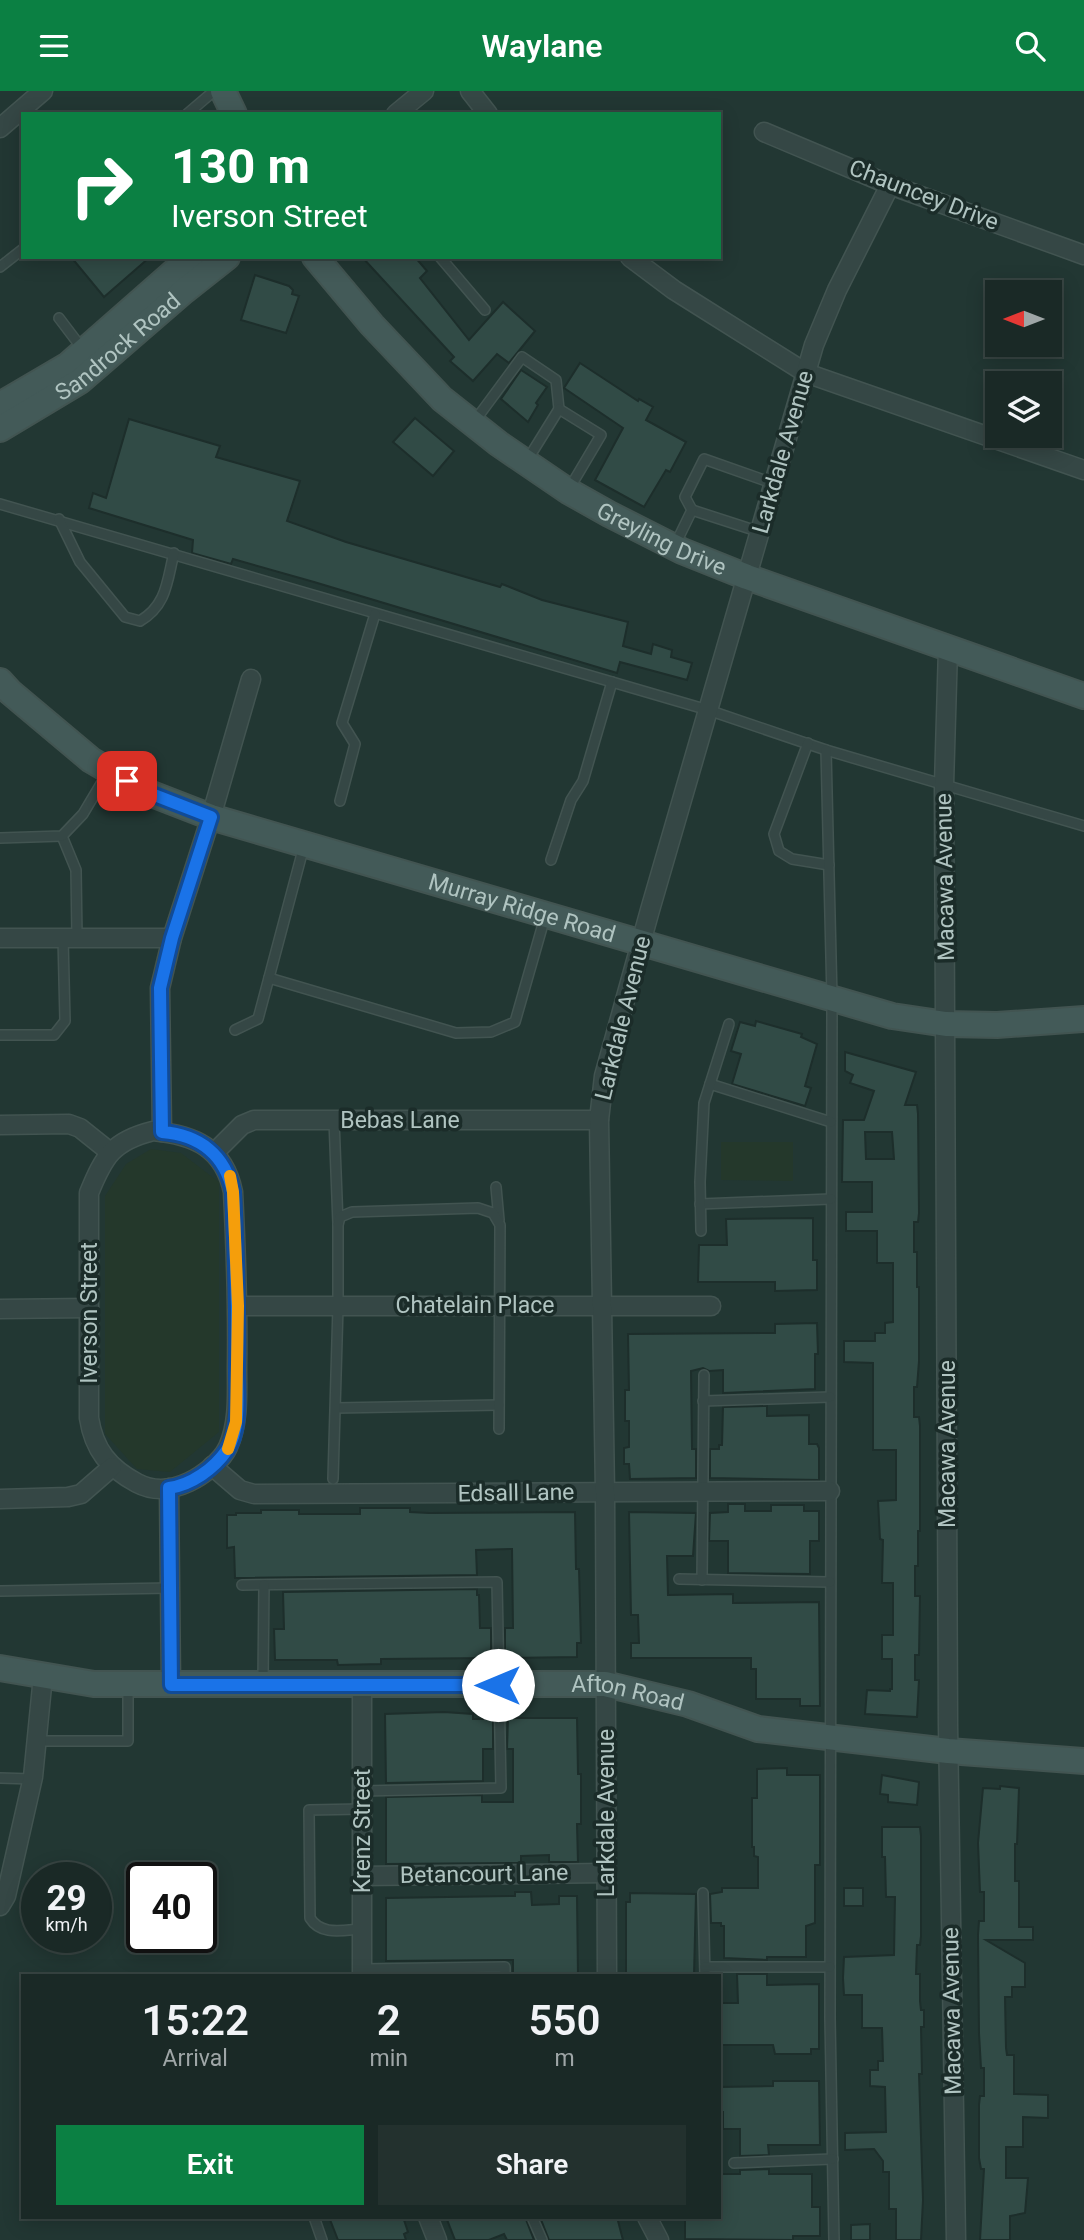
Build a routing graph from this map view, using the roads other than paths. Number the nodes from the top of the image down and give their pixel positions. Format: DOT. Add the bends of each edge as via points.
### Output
graph roads {
  1 [pos="43,91"];
  2 [pos="214,91"];
  3 [pos="223,91"];
  4 [pos="424,91"];
  5 [pos="470,91"];
  6 [pos="189,112"];
  7 [pos="233,112"];
  8 [pos="398,112"];
  9 [pos="486,112"];
  10 [pos="0,128"];
  11 [pos="764,132"];
  12 [pos="890,185"];
  13 [pos="21,251"];
  14 [pos="1084,255"];
  15 [pos="224,259"];
  16 [pos="317,259"];
  17 [pos="442,259"];
  18 [pos="633,259"];
  19 [pos="180,261"];
  20 [pos="0,267"];
  21 [pos="485,310"];
  22 [pos="59,318"];
  23 [pos="90,359"];
  24 [pos="806,373"];
  25 [pos="0,405"];
  26 [pos="559,409"];
  27 [pos="473,424"];
  28 [pos="0,429"];
  29 [pos="526,463"];
  30 [pos="1084,470"];
  31 [pos="775,484"];
  32 [pos="568,491"];
  33 [pos="0,504"];
  34 [pos="692,510"];
  35 [pos="59,519"];
  36 [pos="761,532"];
  37 [pos="674,547"];
  38 [pos="174,553"];
  39 [pos="747,577"];
  40 [pos="375,614"];
  41 [pos="948,648"];
  42 [pos="251,679"];
  43 [pos="0,681"];
  44 [pos="612,682"];
  45 [pos="1084,696"];
  46 [pos="708,710"];
  47 [pos="808,743"];
  48 [pos="826,750"];
  49 [pos="109,771"];
  50 [pos="944,785"];
  51 [pos="340,801"];
  52 [pos="211,817"];
  53 [pos="1084,826"];
  54 [pos="62,836"];
  55 [pos="0,838"];
  56 [pos="304,845"];
  57 [pos="551,860"];
  58 [pos="829,865"];
  59 [pos="546,915"];
  60 [pos="70,937"];
  61 [pos="0,938"];
  62 [pos="172,938"];
  63 [pos="641,944"];
  64 [pos="269,978"];
  65 [pos="832,997"];
  66 [pos="1084,1019"];
  67 [pos="729,1024"];
  68 [pos="946,1024"];
  69 [pos="235,1030"];
  70 [pos="0,1035"];
  71 [pos="710,1084"];
  72 [pos="334,1120"];
  73 [pos="599,1120"];
  74 [pos="831,1122"];
  75 [pos="0,1125"];
  76 [pos="162,1132"];
  77 [pos="110,1152"];
  78 [pos="214,1153"];
  79 [pos="496,1187"];
  80 [pos="831,1199"];
  81 [pos="700,1204"];
  82 [pos="338,1225"];
  83 [pos="500,1225"];
  84 [pos="701,1231"];
  85 [pos="338,1305"];
  86 [pos="499,1305"];
  87 [pos="603,1305"];
  88 [pos="238,1306"];
  89 [pos="711,1306"];
  90 [pos="89,1308"];
  91 [pos="0,1309"];
  92 [pos="704,1375"];
  93 [pos="830,1397"];
  94 [pos="703,1401"];
  95 [pos="499,1405"];
  96 [pos="336,1408"];
  97 [pos="499,1429"];
  98 [pos="212,1466"];
  99 [pos="113,1467"];
  100 [pos="333,1479"];
  101 [pos="169,1488"];
  102 [pos="830,1491"];
  103 [pos="605,1492"];
  104 [pos="703,1492"];
  105 [pos="0,1499"];
  106 [pos="679,1579"];
  107 [pos="702,1580"];
  108 [pos="830,1582"];
  109 [pos="242,1585"];
  110 [pos="264,1585"];
  111 [pos="170,1588"];
  112 [pos="0,1591"];
  113 [pos="0,1668"];
  114 [pos="43,1676"];
  115 [pos="605,1684"];
  116 [pos="128,1685"];
  117 [pos="171,1685"];
  118 [pos="263,1685"];
  119 [pos="498,1685"];
  120 [pos="362,1686"];
  121 [pos="830,1736"];
  122 [pos="36,1741"];
  123 [pos="948,1751"];
  124 [pos="1084,1761"];
  125 [pos="0,1778"];
  126 [pos="33,1779"];
  127 [pos="362,1800"];
  128 [pos="606,1873"];
  129 [pos="362,1876"];
  130 [pos="703,1893"];
  131 [pos="2,1898"];
  132 [pos="362,1929"];
  133 [pos="830,1967"];
  134 [pos="362,1972"];
  135 [pos="705,1972"];
  136 [pos="505,1974"];
  137 [pos="607,1974"];
  138 [pos="832,2159"];
  139 [pos="734,2163"];
  140 [pos="315,2219"];
  141 [pos="429,2219"];
  142 [pos="533,2219"];
  143 [pos="648,2219"];
  144 [pos="322,2240"];
  145 [pos="437,2240"];
  146 [pos="542,2240"];
  147 [pos="659,2240"];
  148 [pos="834,2240"];
  149 [pos="956,2240"];
  1 -- 10 [label="street"];
  2 -- 6 [label="lane"];
  3 -- 7 [label="street"];
  4 -- 8 [label="street"];
  5 -- 9 [label="street"];
  11 -- 12 [label="street, Chauncey Drive"];
  12 -- 14 [label="street, Chauncey Drive"];
  12 -- 24 [label="street, Larkdale Avenue" via="837,290"];
  13 -- 20 [label="lane"];
  15 -- 23 [label="street, Sandrock Road"];
  16 -- 27 [label="street, Greyling Drive" via="417,374"];
  17 -- 21 [label="lane"];
  18 -- 24 [label="street"];
  19 -- 23 [label="street, Sandrock Road"];
  22 -- 23 [label="lane"];
  23 -- 25 [label="street, Sandrock Road" via="68,365"];
  23 -- 28 [label="street, Sandrock Road" via="80,381"];
  24 -- 30 [label="street"];
  24 -- 31 [label="street, Larkdale Avenue"];
  26 -- 27 [label="lane" via="556,380 522,356"];
  26 -- 29 [label="lane"];
  26 -- 32 [label="lane" via="601,435"];
  27 -- 29 [label="street, Greyling Drive"];
  29 -- 32 [label="street, Greyling Drive"];
  31 -- 34 [label="lane" via="704,459 685,497"];
  31 -- 36 [label="street, Larkdale Avenue"];
  32 -- 37 [label="street, Greyling Drive"];
  33 -- 35 [label="lane"];
  34 -- 36 [label="lane"];
  34 -- 37 [label="lane"];
  35 -- 38 [label="lane"];
  35 -- 38 [label="lane" via="80,562 125,617 140,621 153,613 163,597"];
  36 -- 39 [label="street, Larkdale Avenue"];
  37 -- 39 [label="street, Greyling Drive"];
  38 -- 40 [label="lane"];
  39 -- 41 [label="street, Greyling Drive"];
  39 -- 46 [label="street, Larkdale Avenue"];
  40 -- 44 [label="lane"];
  40 -- 51 [label="lane" via="342,723 355,744"];
  41 -- 45 [label="street, Greyling Drive"];
  41 -- 50 [label="street, Macawa Avenue"];
  42 -- 52 [label="street"];
  43 -- 49 [label="street, Murray Ridge Road"];
  44 -- 46 [label="lane"];
  44 -- 57 [label="lane" via="583,781 571,800"];
  46 -- 47 [label="lane"];
  46 -- 63 [label="street, Larkdale Avenue"];
  47 -- 48 [label="lane"];
  47 -- 58 [label="lane" via="774,834 779,851 792,859"];
  48 -- 50 [label="lane"];
  48 -- 58 [label="lane"];
  49 -- 52 [label="street, Murray Ridge Road" via="144,791"];
  49 -- 54 [label="lane" via="83,814"];
  50 -- 53 [label="lane"];
  50 -- 68 [label="street, Macawa Avenue"];
  52 -- 56 [label="street, Murray Ridge Road"];
  52 -- 62 [label="street"];
  54 -- 55 [label="lane"];
  54 -- 60 [label="lane" via="76,870"];
  56 -- 59 [label="street, Murray Ridge Road"];
  56 -- 64 [label="lane"];
  58 -- 65 [label="lane"];
  59 -- 63 [label="street, Murray Ridge Road"];
  59 -- 64 [label="lane" via="515,1022 491,1032 456,1033"];
  60 -- 61 [label="street"];
  60 -- 62 [label="street"];
  60 -- 70 [label="lane" via="65,1021 54,1035"];
  62 -- 76 [label="street" via="160,988"];
  63 -- 65 [label="street, Murray Ridge Road"];
  63 -- 73 [label="street, Larkdale Avenue" via="604,1076"];
  64 -- 69 [label="lane" via="258,1019"];
  65 -- 68 [label="street, Murray Ridge Road" via="892,1016"];
  65 -- 74 [label="lane"];
  66 -- 68 [label="street, Murray Ridge Road"];
  67 -- 71 [label="lane"];
  68 -- 123 [label="street, Macawa Avenue"];
  71 -- 74 [label="lane"];
  71 -- 81 [label="lane" via="704,1103"];
  72 -- 73 [label="street, Bebas Lane"];
  72 -- 78 [label="street, Bebas Lane" via="254,1120 242,1125"];
  72 -- 82 [label="lane"];
  73 -- 87 [label="street, Larkdale Avenue"];
  74 -- 80 [label="lane"];
  75 -- 77 [label="street" via="69,1124"];
  76 -- 77 [label="street" via="133,1136"];
  76 -- 78 [label="street" via="201,1143"];
  77 -- 90 [label="street, Iverson Street" via="89,1193"];
  78 -- 88 [label="street" via="229,1174 233,1192"];
  79 -- 83 [label="lane"];
  80 -- 81 [label="lane"];
  80 -- 93 [label="lane"];
  81 -- 84 [label="lane"];
  82 -- 83 [label="lane" via="340,1217 352,1212 478,1208 492,1213"];
  82 -- 85 [label="lane"];
  83 -- 86 [label="lane"];
  85 -- 86 [label="street, Chatelain Place"];
  85 -- 88 [label="street, Chatelain Place"];
  85 -- 96 [label="lane"];
  86 -- 87 [label="street, Chatelain Place"];
  86 -- 95 [label="lane"];
  87 -- 89 [label="street, Chatelain Place"];
  87 -- 103 [label="street, Larkdale Avenue"];
  88 -- 98 [label="street" via="236,1422 228,1449"];
  90 -- 91 [label="street"];
  90 -- 99 [label="street, Iverson Street" via="89,1418 98,1450"];
  92 -- 94 [label="lane"];
  93 -- 94 [label="lane"];
  93 -- 102 [label="lane"];
  94 -- 104 [label="lane"];
  95 -- 96 [label="lane"];
  95 -- 97 [label="lane"];
  96 -- 100 [label="lane"];
  98 -- 101 [label="street" via="180,1487"];
  98 -- 103 [label="street, Edsall Lane" via="240,1490 254,1494"];
  99 -- 101 [label="street, Iverson Street" via="151,1489"];
  99 -- 105 [label="street" via="81,1494"];
  101 -- 111 [label="street"];
  102 -- 104 [label="street, Edsall Lane"];
  102 -- 108 [label="lane"];
  103 -- 104 [label="street, Edsall Lane"];
  103 -- 115 [label="street, Larkdale Avenue"];
  104 -- 107 [label="lane"];
  106 -- 107 [label="lane"];
  107 -- 108 [label="lane"];
  108 -- 121 [label="lane"];
  109 -- 110 [label="lane"];
  110 -- 118 [label="lane"];
  110 -- 119 [label="lane" via="497,1582"];
  111 -- 112 [label="lane"];
  111 -- 117 [label="street"];
  113 -- 114 [label="street, Afton Road"];
  114 -- 116 [label="street, Afton Road"];
  114 -- 122 [label="street"];
  115 -- 119 [label="street, Afton Road"];
  115 -- 121 [label="street, Afton Road" via="688,1704 758,1728"];
  115 -- 128 [label="street, Larkdale Avenue"];
  116 -- 117 [label="street, Afton Road"];
  116 -- 122 [label="lane" via="128,1741"];
  117 -- 118 [label="street, Afton Road"];
  118 -- 120 [label="street, Afton Road"];
  119 -- 120 [label="street, Afton Road"];
  119 -- 127 [label="lane" via="501,1788"];
  120 -- 127 [label="street, Krenz Street"];
  121 -- 123 [label="street, Afton Road"];
  121 -- 133 [label="lane"];
  122 -- 126 [label="street"];
  123 -- 124 [label="street, Afton Road"];
  123 -- 149 [label="street, Macawa Avenue"];
  125 -- 126 [label="lane"];
  126 -- 131 [label="street"];
  127 -- 129 [label="street, Krenz Street"];
  127 -- 132 [label="lane" via="309,1810 310,1918 325,1930"];
  128 -- 129 [label="street, Betancourt Lane"];
  128 -- 137 [label="street, Larkdale Avenue"];
  129 -- 132 [label="street, Krenz Street"];
  130 -- 135 [label="lane"];
  132 -- 134 [label="street, Krenz Street"];
  133 -- 135 [label="lane"];
  133 -- 138 [label="lane"];
  134 -- 136 [label="lane" via="505,1968"];
  138 -- 139 [label="lane"];
  138 -- 148 [label="lane"];
  140 -- 144 [label="lane"];
  141 -- 145 [label="street"];
  142 -- 146 [label="lane"];
  143 -- 147 [label="street"];
}
